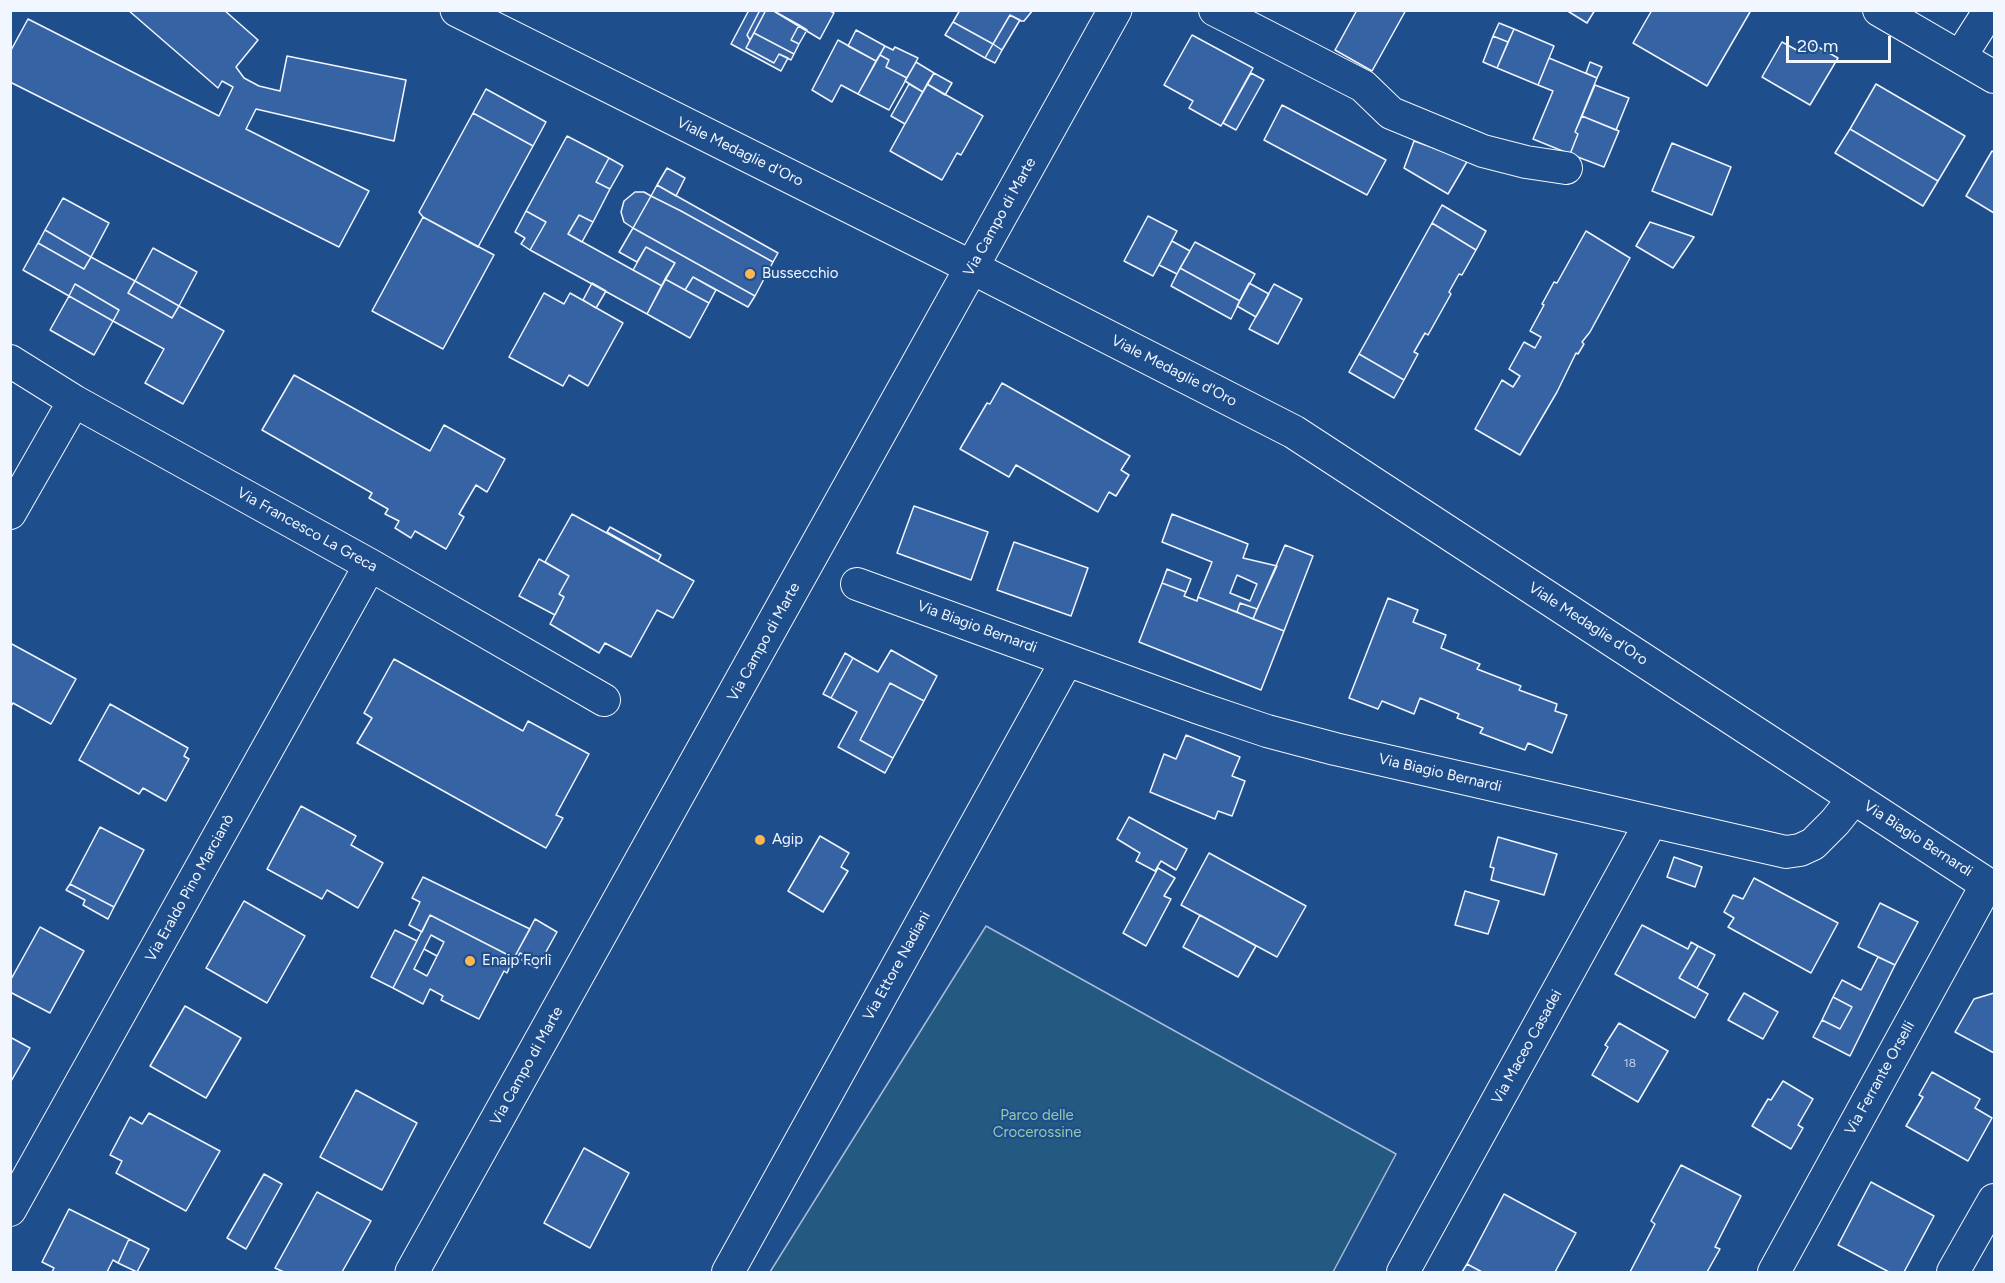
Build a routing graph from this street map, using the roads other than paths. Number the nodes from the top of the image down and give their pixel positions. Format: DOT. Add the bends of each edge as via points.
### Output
graph roads {
  1 [pos="457,10"];
  2 [pos="1115,10"];
  3 [pos="1215,10"];
  4 [pos="1879,10"];
  5 [pos="1990,10"];
  6 [pos="1960,57"];
  7 [pos="1995,76"];
  8 [pos="1566,168"];
  9 [pos="973,268"];
  10 [pos="10,361"];
  11 [pos="74,401"];
  12 [pos="10,513"];
  13 [pos="370,565"];
  14 [pos="857,584"];
  15 [pos="1067,660"];
  16 [pos="604,700"];
  17 [pos="1854,798"];
  18 [pos="1651,822"];
  19 [pos="1991,886"];
  20 [pos="1995,1200"];
  21 [pos="10,1210"];
  22 [pos="412,1272"];
  23 [pos="728,1272"];
  24 [pos="1403,1272"];
  25 [pos="1774,1272"];
  26 [pos="1953,1272"];
  1 -- 9 [label="street, Viale Medaglie d'Oro"];
  2 -- 9 [label="street, Via Campo di Marte"];
  3 -- 8 [label="street" via="1363,86 1391,113 1483,151"];
  4 -- 6 [label="street"];
  5 -- 6 [label="street"];
  6 -- 7 [label="street"];
  9 -- 17 [label="street, Viale Medaglie d'Oro" via="1294,432"];
  9 -- 22 [label="street, Via Campo di Marte"];
  10 -- 11 [label="street, Via Francesco La Greca"];
  11 -- 12 [label="street"];
  11 -- 13 [label="street, Via Francesco La Greca"];
  13 -- 16 [label="street, Via Francesco La Greca"];
  13 -- 21 [label="street, Via Eraldo Pino Marcianò"];
  14 -- 15 [label="street, Via Biagio Bernardi"];
  15 -- 18 [label="street, Via Biagio Bernardi" via="1266,730"];
  15 -- 23 [label="street, Via Ettore Nadiani"];
  17 -- 18 [label="street, Via Biagio Bernardi" via="1813,844 1786,852"];
  17 -- 19 [label="street, Via Biagio Bernardi"];
  18 -- 24 [label="street, Via Maceo Casadei"];
  19 -- 25 [label="street, Via Ferrante Orselli"];
  20 -- 26 [label="street"];
}
